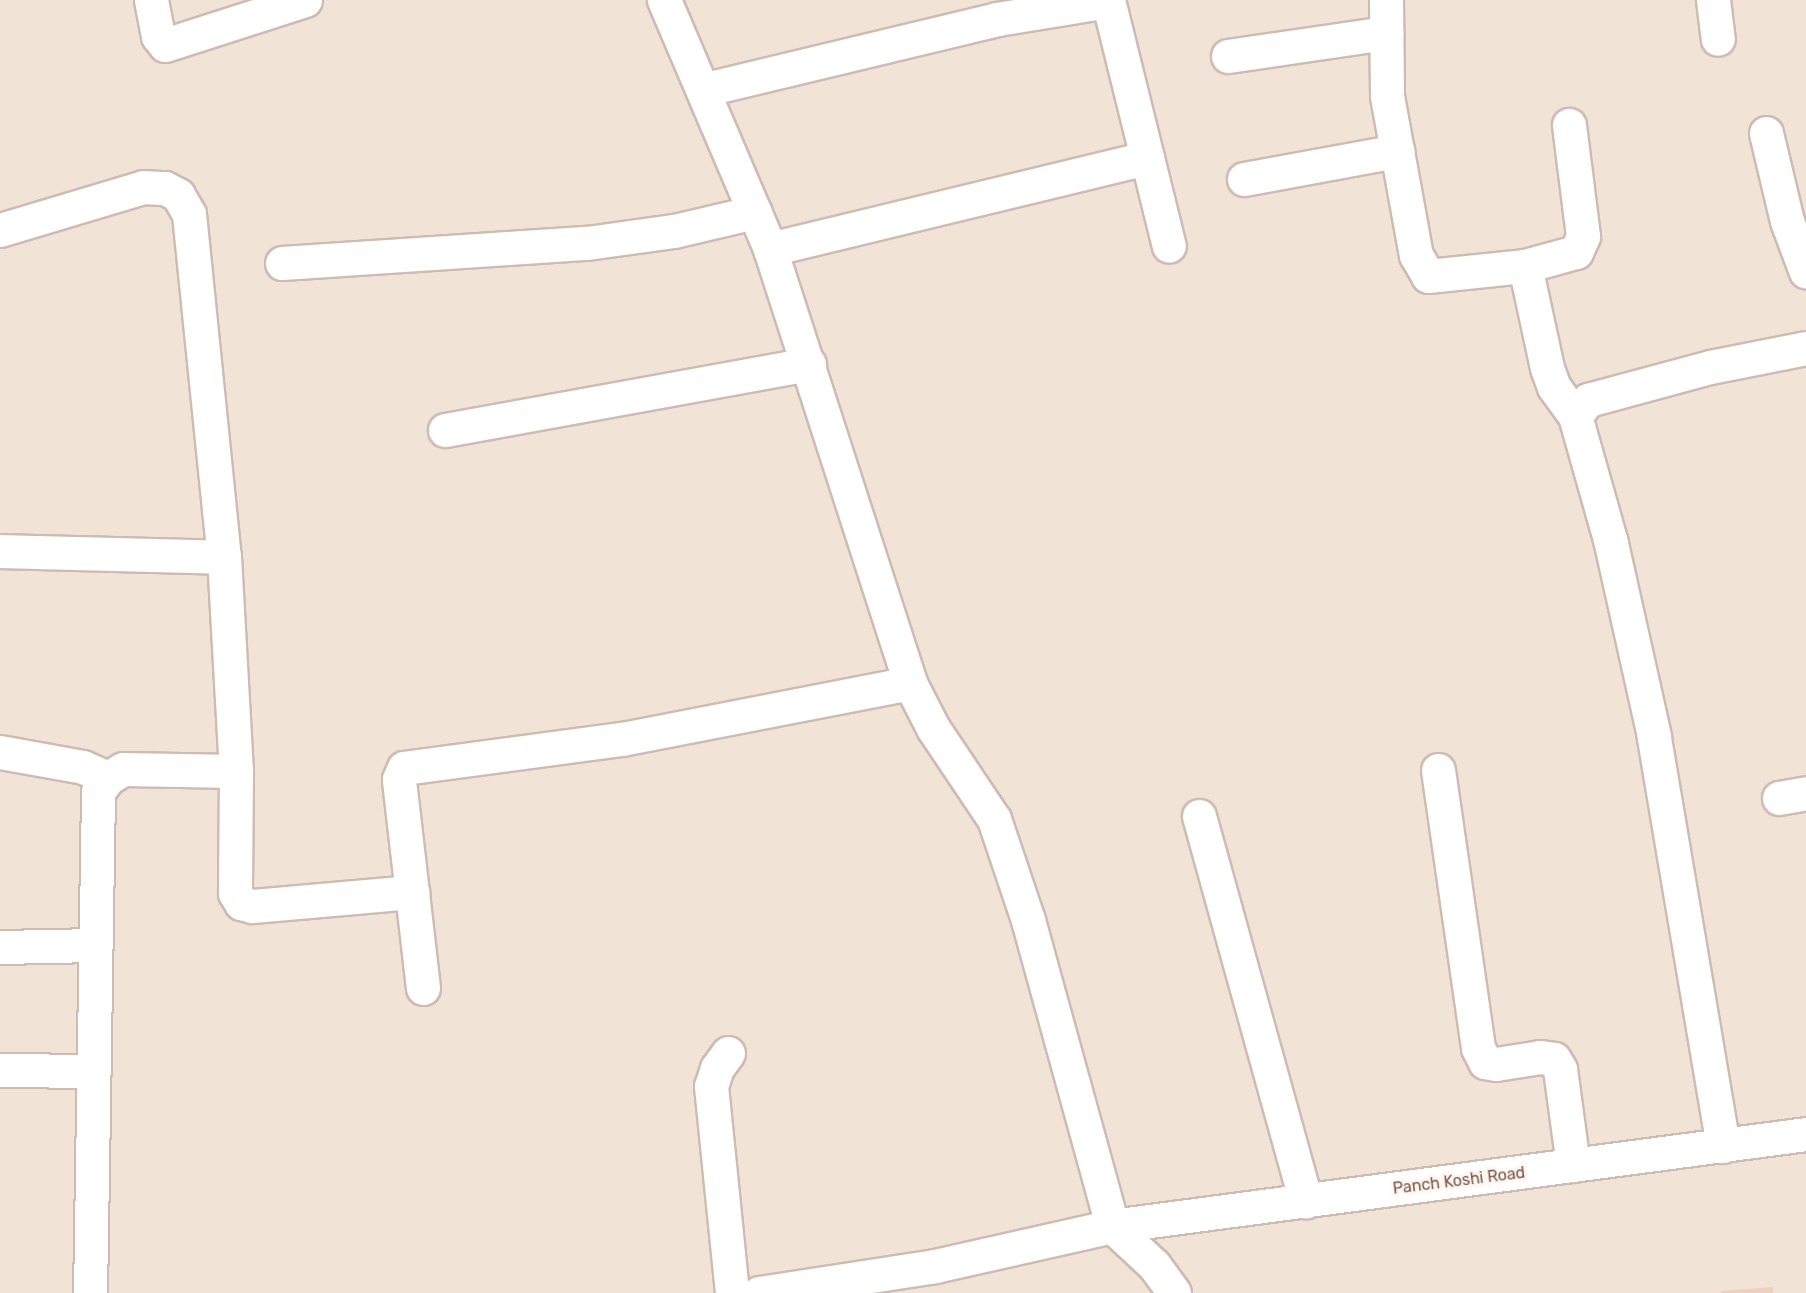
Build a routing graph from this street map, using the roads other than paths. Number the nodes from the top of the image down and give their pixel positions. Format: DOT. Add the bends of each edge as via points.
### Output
graph roads {
  1 [pos="150,0"];
  2 [pos="305,0"];
  3 [pos="1108,0"];
  4 [pos="1386,0"];
  5 [pos="1713,0"];
  6 [pos="668,1"];
  7 [pos="994,9"];
  8 [pos="1386,33"];
  9 [pos="1718,39"];
  10 [pos="1228,56"];
  11 [pos="706,89"];
  12 [pos="1569,125"];
  13 [pos="1766,133"];
  14 [pos="1397,151"];
  15 [pos="1147,158"];
  16 [pos="1244,179"];
  17 [pos="755,212"];
  18 [pos="0,230"];
  19 [pos="1168,246"];
  20 [pos="770,249"];
  21 [pos="282,263"];
  22 [pos="1525,266"];
  23 [pos="1806,273"];
  24 [pos="1806,348"];
  25 [pos="809,364"];
  26 [pos="1575,416"];
  27 [pos="445,430"];
  28 [pos="0,551"];
  29 [pos="224,557"];
  30 [pos="910,683"];
  31 [pos="0,752"];
  32 [pos="1438,770"];
  33 [pos="237,771"];
  34 [pos="108,778"];
  35 [pos="1199,816"];
  36 [pos="412,892"];
  37 [pos="92,945"];
  38 [pos="0,947"];
  39 [pos="423,988"];
  40 [pos="728,1053"];
  41 [pos="0,1070"];
  42 [pos="91,1071"];
  43 [pos="1806,1134"];
  44 [pos="1723,1146"];
  45 [pos="1573,1166"];
  46 [pos="1306,1201"];
  47 [pos="1112,1226"];
  48 [pos="937,1280"];
  49 [pos="90,1293"];
  50 [pos="732,1293"];
  51 [pos="759,1293"];
  52 [pos="1174,1293"];
  1 -- 2 [label="street" via="158,36 165,45"];
  3 -- 7 [label="street"];
  3 -- 15 [label="street"];
  4 -- 8 [label="street"];
  5 -- 9 [label="street"];
  6 -- 11 [label="street"];
  7 -- 11 [label="street"];
  8 -- 10 [label="street"];
  8 -- 14 [label="street" via="1387,96"];
  11 -- 17 [label="street"];
  12 -- 22 [label="street" via="1582,245 1576,252"];
  13 -- 23 [label="street" via="1787,221"];
  14 -- 16 [label="street"];
  14 -- 22 [label="street" via="1416,255 1428,276"];
  15 -- 19 [label="street"];
  15 -- 20 [label="street"];
  17 -- 20 [label="street"];
  17 -- 21 [label="street" via="674,231 587,243"];
  18 -- 29 [label="street" via="143,187 165,188 178,195 189,214"];
  20 -- 25 [label="street"];
  22 -- 26 [label="street" via="1547,368 1554,387"];
  24 -- 26 [label="street" via="1710,367 1588,400"];
  25 -- 27 [label="street"];
  25 -- 30 [label="street"];
  26 -- 44 [label="street" via="1611,543 1654,736"];
  28 -- 29 [label="street"];
  29 -- 33 [label="street"];
  30 -- 36 [label="street" via="622,739 404,768 399,779"];
  30 -- 47 [label="street" via="933,728 994,819 1028,920"];
  31 -- 34 [label="street" via="83,767"];
  32 -- 45 [label="street" via="1478,1048 1485,1062 1496,1064 1540,1057 1554,1059 1560,1070"];
  33 -- 34 [label="street" via="123,769"];
  33 -- 36 [label="street" via="235,893 241,903 252,906"];
  34 -- 37 [label="street" via="98,792 95,812"];
  35 -- 46 [label="street"];
  36 -- 39 [label="street"];
  37 -- 38 [label="street"];
  37 -- 42 [label="street"];
  40 -- 50 [label="street" via="711,1086"];
  41 -- 42 [label="street"];
  42 -- 49 [label="street"];
  43 -- 44 [label="street, Panch Koshi Road"];
  44 -- 45 [label="street, Panch Koshi Road"];
  45 -- 46 [label="street, Panch Koshi Road"];
  46 -- 47 [label="street, Panch Koshi Road"];
  47 -- 48 [label="street, Panch Koshi Road"];
  47 -- 52 [label="street" via="1154,1265"];
  48 -- 51 [label="street, Panch Koshi Road"];
}
